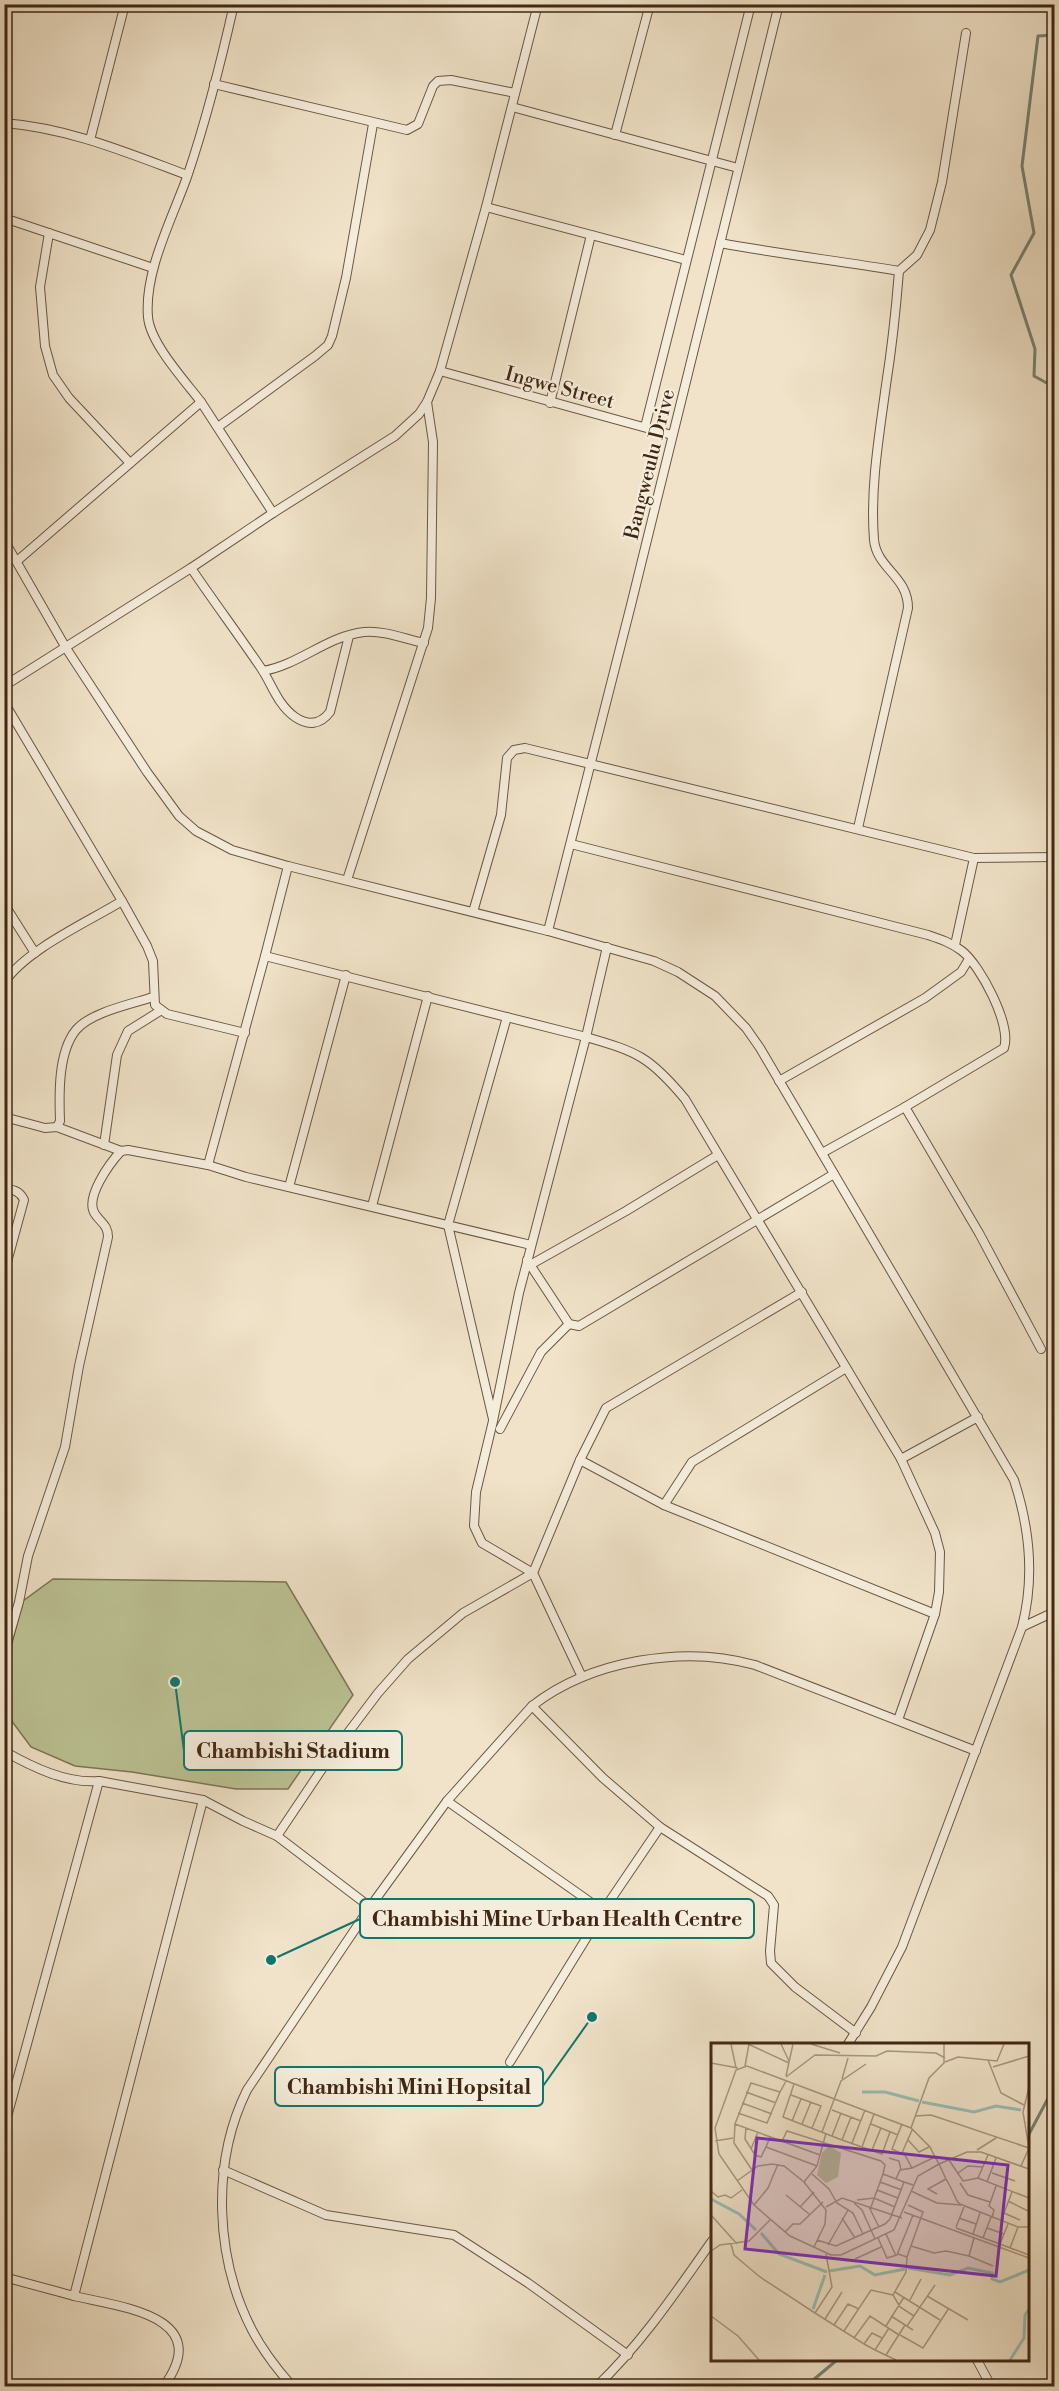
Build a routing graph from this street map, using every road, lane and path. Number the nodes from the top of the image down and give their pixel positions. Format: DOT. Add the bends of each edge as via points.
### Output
graph roads {
  1 [pos="126,4"];
  2 [pos="234,4"];
  3 [pos="538,4"];
  4 [pos="650,4"];
  5 [pos="751,4"];
  6 [pos="779,4"];
  7 [pos="966,33"];
  8 [pos="214,84"];
  9 [pos="515,93"];
  10 [pos="512,107"];
  11 [pos="4,123"];
  12 [pos="373,124"];
  13 [pos="615,135"];
  14 [pos="90,140"];
  15 [pos="711,161"];
  16 [pos="738,168"];
  17 [pos="188,175"];
  18 [pos="486,207"];
  19 [pos="4,218"];
  20 [pos="49,233"];
  21 [pos="591,235"];
  22 [pos="720,243"];
  23 [pos="686,260"];
  24 [pos="153,268"];
  25 [pos="899,271"];
  26 [pos="440,371"];
  27 [pos="201,402"];
  28 [pos="427,402"];
  29 [pos="550,403"];
  30 [pos="218,427"];
  31 [pos="645,427"];
  32 [pos="672,435"];
  33 [pos="130,463"];
  34 [pos="273,513"];
  35 [pos="4,540"];
  36 [pos="17,561"];
  37 [pos="191,568"];
  38 [pos="350,636"];
  39 [pos="424,643"];
  40 [pos="66,648"];
  41 [pos="262,670"];
  42 [pos="4,686"];
  43 [pos="4,702"];
  44 [pos="590,766"];
  45 [pos="858,828"];
  46 [pos="571,844"];
  47 [pos="1054,857"];
  48 [pos="974,858"];
  49 [pos="288,866"];
  50 [pos="347,880"];
  51 [pos="122,901"];
  52 [pos="4,904"];
  53 [pos="473,912"];
  54 [pos="548,932"];
  55 [pos="955,945"];
  56 [pos="607,947"];
  57 [pos="35,953"];
  58 [pos="265,956"];
  59 [pos="969,959"];
  60 [pos="346,975"];
  61 [pos="4,983"];
  62 [pos="428,996"];
  63 [pos="153,997"];
  64 [pos="160,1011"];
  65 [pos="507,1017"];
  66 [pos="245,1034"];
  67 [pos="586,1037"];
  68 [pos="779,1082"];
  69 [pos="905,1107"];
  70 [pos="4,1117"];
  71 [pos="57,1127"];
  72 [pos="104,1145"];
  73 [pos="121,1151"];
  74 [pos="822,1153"];
  75 [pos="718,1155"];
  76 [pos="208,1165"];
  77 [pos="834,1174"];
  78 [pos="289,1187"];
  79 [pos="4,1188"];
  80 [pos="372,1206"];
  81 [pos="759,1221"];
  82 [pos="448,1225"];
  83 [pos="531,1245"];
  84 [pos="529,1262"];
  85 [pos="4,1273"];
  86 [pos="802,1292"];
  87 [pos="569,1324"];
  88 [pos="1041,1349"];
  89 [pos="846,1368"];
  90 [pos="978,1417"];
  91 [pos="494,1421"];
  92 [pos="500,1429"];
  93 [pos="901,1459"];
  94 [pos="580,1460"];
  95 [pos="664,1505"];
  96 [pos="533,1574"];
  97 [pos="1054,1612"];
  98 [pos="934,1614"];
  99 [pos="1023,1627"];
  100 [pos="4,1654"];
  101 [pos="582,1677"];
  102 [pos="532,1706"];
  103 [pos="898,1720"];
  104 [pos="4,1751"];
  105 [pos="976,1751"];
  106 [pos="99,1781"];
  107 [pos="203,1800"];
  108 [pos="447,1801"];
  109 [pos="660,1827"];
  110 [pos="277,1836"];
  111 [pos="370,1907"];
  112 [pos="603,1911"];
  113 [pos="856,2033"];
  114 [pos="849,2043"];
  115 [pos="510,2062"];
  116 [pos="4,2128"];
  117 [pos="223,2170"];
  118 [pos="711,2242"];
  119 [pos="4,2277"];
  120 [pos="74,2296"];
  121 [pos="628,2355"];
  122 [pos="978,2361"];
  123 [pos="164,2386"];
  124 [pos="292,2386"];
  125 [pos="597,2386"];
  126 [pos="991,2386"];
  1 -- 14 [label="street"];
  2 -- 8 [label="street"];
  3 -- 9 [label="street"];
  4 -- 13 [label="street"];
  5 -- 15 [label="street, Bangweulu Drive"];
  6 -- 16 [label="street, Bangweulu Drive"];
  7 -- 25 [label="street" via="942,182 930,230 916,255"];
  8 -- 12 [label="street"];
  8 -- 17 [label="street"];
  9 -- 10 [label="street"];
  9 -- 12 [label="street" via="438,81 414,128 400,130"];
  10 -- 13 [label="street"];
  10 -- 18 [label="street"];
  11 -- 14 [label="street" via="46,128"];
  12 -- 30 [label="street" via="346,279 328,345"];
  13 -- 15 [label="street"];
  14 -- 17 [label="street"];
  15 -- 16 [label="street"];
  15 -- 23 [label="street, Bangweulu Drive"];
  16 -- 22 [label="street, Bangweulu Drive"];
  17 -- 24 [label="street"];
  18 -- 21 [label="street"];
  18 -- 26 [label="street"];
  19 -- 20 [label="street"];
  20 -- 24 [label="street"];
  20 -- 33 [label="street" via="40,287 45,346 53,375 69,398"];
  21 -- 23 [label="street"];
  21 -- 29 [label="street"];
  22 -- 25 [label="street"];
  22 -- 32 [label="street, Bangweulu Drive"];
  23 -- 31 [label="street, Bangweulu Drive"];
  24 -- 27 [label="street" via="148,317 151,330"];
  25 -- 45 [label="street" via="873,493 876,551 902,584 908,608"];
  26 -- 28 [label="street"];
  26 -- 29 [label="street, Ingwe Street"];
  27 -- 30 [label="street"];
  27 -- 33 [label="street"];
  28 -- 34 [label="street" via="395,436"];
  28 -- 39 [label="street" via="433,442 431,598"];
  29 -- 31 [label="street, Ingwe Street"];
  30 -- 34 [label="street"];
  31 -- 32 [label="street, Ingwe Street"];
  32 -- 44 [label="street, Bangweulu Drive"];
  33 -- 36 [label="street"];
  34 -- 37 [label="street"];
  35 -- 36 [label="street"];
  36 -- 40 [label="street"];
  37 -- 40 [label="street"];
  37 -- 41 [label="street"];
  38 -- 39 [label="street" via="372,632"];
  38 -- 41 [label="street" via="284,666"];
  38 -- 41 [label="street" via="330,712 316,723 308,724 287,711"];
  39 -- 50 [label="street"];
  40 -- 42 [label="street"];
  40 -- 49 [label="street" via="179,816 213,842"];
  43 -- 51 [label="street"];
  44 -- 45 [label="street"];
  44 -- 46 [label="street, Bangweulu Drive"];
  44 -- 53 [label="street" via="525,748 514,750 507,758 501,815"];
  45 -- 48 [label="street"];
  46 -- 54 [label="street, Bangweulu Drive"];
  46 -- 55 [label="street"];
  47 -- 48 [label="street"];
  48 -- 55 [label="street"];
  49 -- 50 [label="street"];
  49 -- 58 [label="street"];
  50 -- 53 [label="street"];
  51 -- 57 [label="street"];
  51 -- 63 [label="street" via="153,961"];
  52 -- 57 [label="street"];
  53 -- 54 [label="street"];
  54 -- 56 [label="street"];
  55 -- 59 [label="street"];
  56 -- 67 [label="street"];
  56 -- 68 [label="street" via="670,968 715,996 746,1028"];
  57 -- 61 [label="street"];
  58 -- 60 [label="street"];
  58 -- 66 [label="street"];
  59 -- 68 [label="street" via="961,972 925,998"];
  59 -- 69 [label="street" via="992,995 1006,1034 1004,1048"];
  60 -- 62 [label="street"];
  60 -- 78 [label="street"];
  62 -- 65 [label="street"];
  62 -- 80 [label="street"];
  63 -- 64 [label="street"];
  63 -- 71 [label="street" via="102,1014 76,1029 61,1072"];
  64 -- 66 [label="street"];
  64 -- 72 [label="street" via="128,1031 117,1055"];
  65 -- 67 [label="street"];
  65 -- 82 [label="street"];
  66 -- 76 [label="street"];
  67 -- 75 [label="street" via="631,1051 658,1069 685,1100"];
  67 -- 83 [label="street"];
  68 -- 74 [label="street"];
  69 -- 74 [label="street"];
  69 -- 88 [label="street"];
  70 -- 71 [label="street" via="45,1128"];
  71 -- 72 [label="street"];
  72 -- 73 [label="street"];
  73 -- 76 [label="street"];
  73 -- 100 [label="street" via="92,1198 92,1208 106,1224 108,1237 65,1447 28,1556"];
  74 -- 77 [label="street"];
  75 -- 81 [label="street"];
  75 -- 84 [label="street" via="626,1211"];
  76 -- 78 [label="street"];
  77 -- 81 [label="street"];
  77 -- 90 [label="street"];
  78 -- 80 [label="street"];
  79 -- 85 [label="street" via="22,1194 24,1200"];
  80 -- 82 [label="street"];
  81 -- 86 [label="street"];
  81 -- 87 [label="street" via="579,1326"];
  82 -- 83 [label="street"];
  82 -- 91 [label="street"];
  83 -- 84 [label="street"];
  84 -- 87 [label="street"];
  84 -- 91 [label="street"];
  86 -- 89 [label="street"];
  86 -- 94 [label="street" via="606,1408"];
  87 -- 92 [label="street" via="542,1352"];
  89 -- 93 [label="street"];
  89 -- 95 [label="street" via="692,1462"];
  90 -- 93 [label="street"];
  90 -- 99 [label="street" via="1014,1480 1027,1529 1030,1573"];
  91 -- 96 [label="street" via="476,1492 474,1526 482,1543"];
  93 -- 98 [label="street" via="927,1512 940,1552"];
  94 -- 95 [label="street"];
  94 -- 96 [label="street"];
  95 -- 98 [label="street"];
  96 -- 101 [label="street"];
  96 -- 110 [label="street" via="463,1613 408,1659 332,1754"];
  97 -- 99 [label="street"];
  98 -- 103 [label="street"];
  99 -- 105 [label="street"];
  101 -- 102 [label="street" via="557,1688"];
  101 -- 103 [label="street" via="653,1660 720,1658 755,1665"];
  102 -- 108 [label="street"];
  102 -- 109 [label="street" via="603,1778"];
  103 -- 105 [label="street"];
  104 -- 106 [label="street" via="58,1775 83,1782"];
  105 -- 113 [label="street" via="902,1947"];
  106 -- 107 [label="street"];
  106 -- 116 [label="street"];
  107 -- 110 [label="street"];
  107 -- 120 [label="street"];
  108 -- 111 [label="street"];
  108 -- 112 [label="street"];
  109 -- 112 [label="street"];
  109 -- 113 [label="street" via="768,1896 774,1905 771,1963 795,1987"];
  110 -- 111 [label="street"];
  111 -- 117 [label="street" via="247,2090 232,2127"];
  112 -- 115 [label="street"];
  113 -- 114 [label="street"];
  117 -- 121 [label="street" via="326,2215 454,2235"];
  117 -- 124 [label="street" via="224,2227 237,2293 252,2330"];
  118 -- 121 [label="street"];
  119 -- 120 [label="street"];
  120 -- 123 [label="street" via="164,2322 173,2331 178,2356 174,2372"];
  121 -- 125 [label="street"];
  122 -- 126 [label="street"];
}
